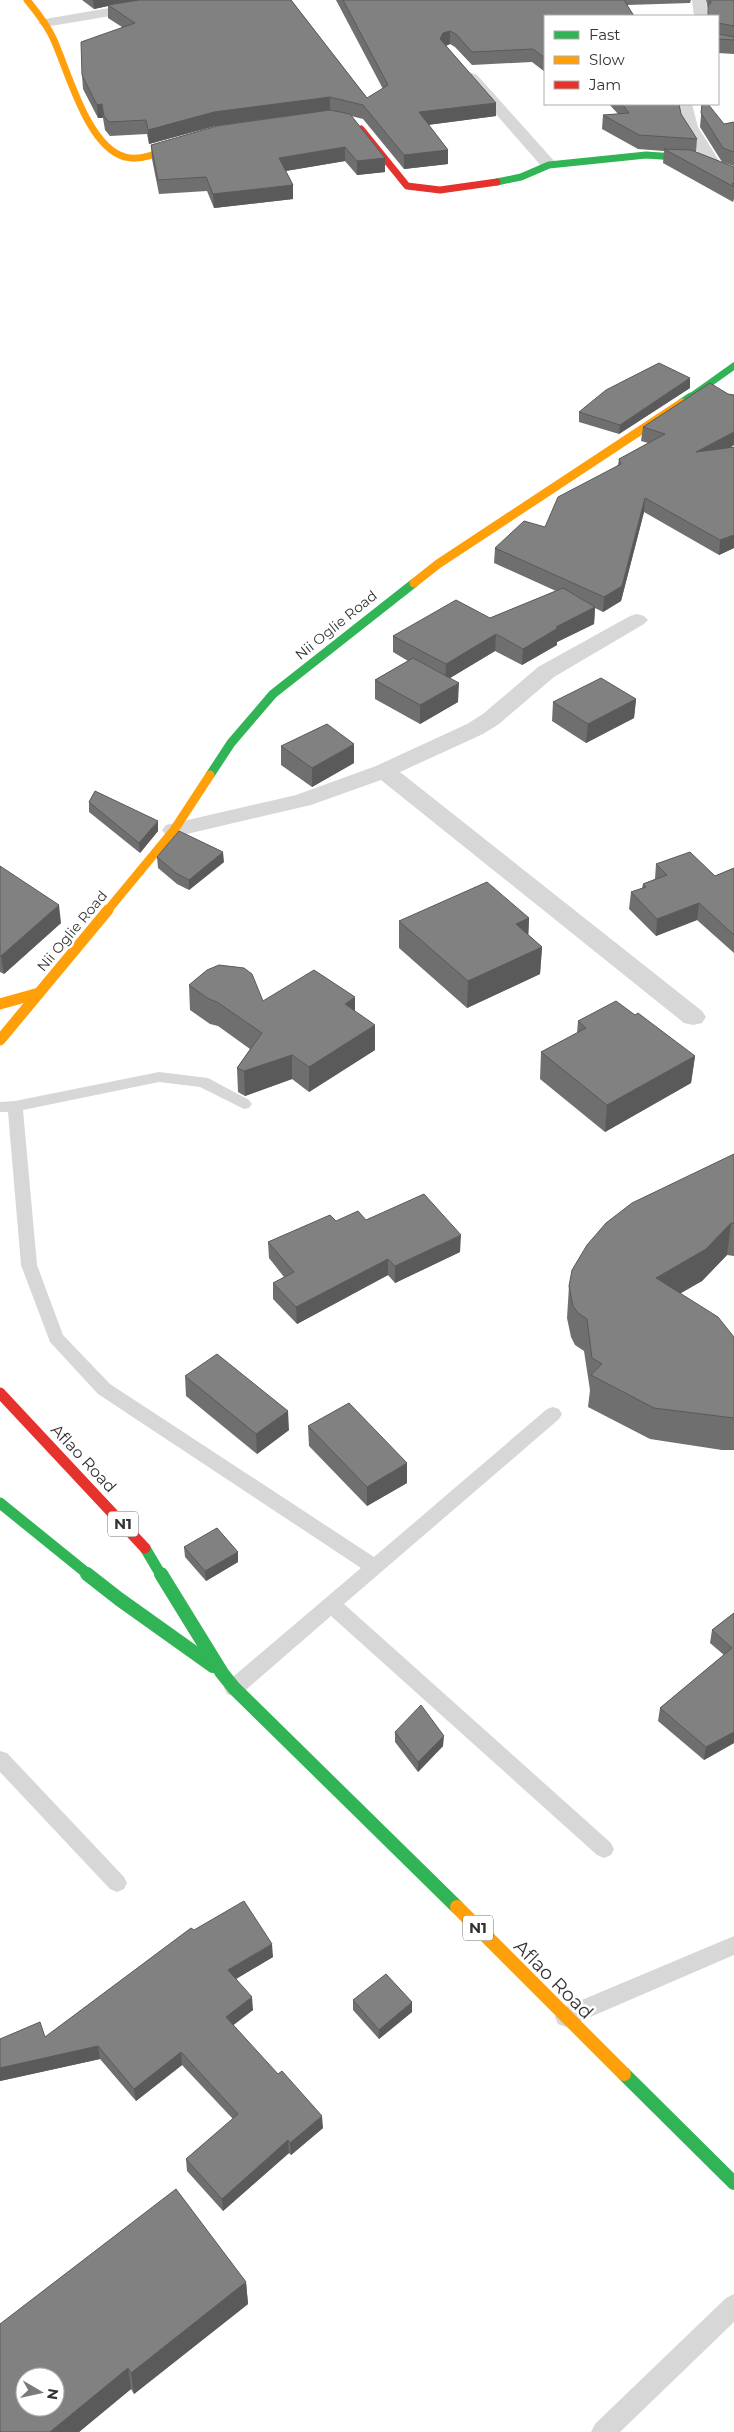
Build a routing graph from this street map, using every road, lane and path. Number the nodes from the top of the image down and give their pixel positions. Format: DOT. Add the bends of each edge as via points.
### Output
graph roads {
  1 [pos="27,0"];
  2 [pos="182,0"];
  3 [pos="699,0"];
  4 [pos="701,15"];
  5 [pos="45,23"];
  6 [pos="462,66"];
  7 [pos="684,105"];
  8 [pos="351,121"];
  9 [pos="201,136"];
  10 [pos="713,164"];
  11 [pos="549,166"];
  12 [pos="734,175"];
  13 [pos="734,366"];
  14 [pos="710,385"];
  15 [pos="726,396"];
  16 [pos="638,620"];
  17 [pos="384,771"];
  18 [pos="174,830"];
  19 [pos="39,993"];
  20 [pos="0,1004"];
  21 [pos="693,1017"];
  22 [pos="0,1040"];
  23 [pos="244,1104"];
  24 [pos="8,1107"];
  25 [pos="0,1393"];
  26 [pos="553,1414"];
  27 [pos="0,1503"];
  28 [pos="374,1567"];
  29 [pos="331,1604"];
  30 [pos="222,1673"];
  31 [pos="234,1688"];
  32 [pos="0,1759"];
  33 [pos="604,1849"];
  34 [pos="117,1884"];
  35 [pos="734,1945"];
  36 [pos="566,2017"];
  37 [pos="734,2183"];
  38 [pos="734,2306"];
  39 [pos="603,2432"];
  1 -- 5 [label="main road"];
  2 -- 5 [label="street"];
  3 -- 4 [label="street"];
  5 -- 9 [label="main road" via="73,90 97,132 114,153 125,157 140,156"];
  6 -- 11 [label="street"];
  7 -- 10 [label="street" via="693,130"];
  8 -- 11 [label="main road" via="407,186 417,189 509,180 536,174"];
  10 -- 11 [label="main road" via="677,155"];
  10 -- 12 [label="main road"];
  13 -- 14 [label="main road, Nii Oglie Road"];
  14 -- 15 [label="street"];
  14 -- 18 [label="main road, Nii Oglie Road" via="438,564 274,694 231,743"];
  16 -- 17 [label="street" via="546,672 475,729"];
  17 -- 18 [label="street" via="303,800"];
  17 -- 21 [label="street"];
  18 -- 19 [label="main road, Nii Oglie Road"];
  19 -- 20 [label="main road"];
  19 -- 22 [label="main road, Nii Oglie Road"];
  23 -- 24 [label="lane" via="203,1082 159,1077"];
  24 -- 28 [label="lane" via="29,1265 56,1338 104,1390"];
  25 -- 30 [label="main road, Aflao Road / N1" via="149,1553"];
  26 -- 28 [label="lane"];
  27 -- 30 [label="main road, Aflao Road / N1" via="119,1599"];
  28 -- 29 [label="lane"];
  29 -- 31 [label="lane"];
  29 -- 33 [label="lane"];
  30 -- 31 [label="main road, Aflao Road / N1"];
  31 -- 36 [label="main road, Aflao Road / N1"];
  32 -- 34 [label="lane"];
  35 -- 36 [label="lane"];
  36 -- 37 [label="main road, Aflao Road / N1"];
  38 -- 39 [label="lane"];
}
